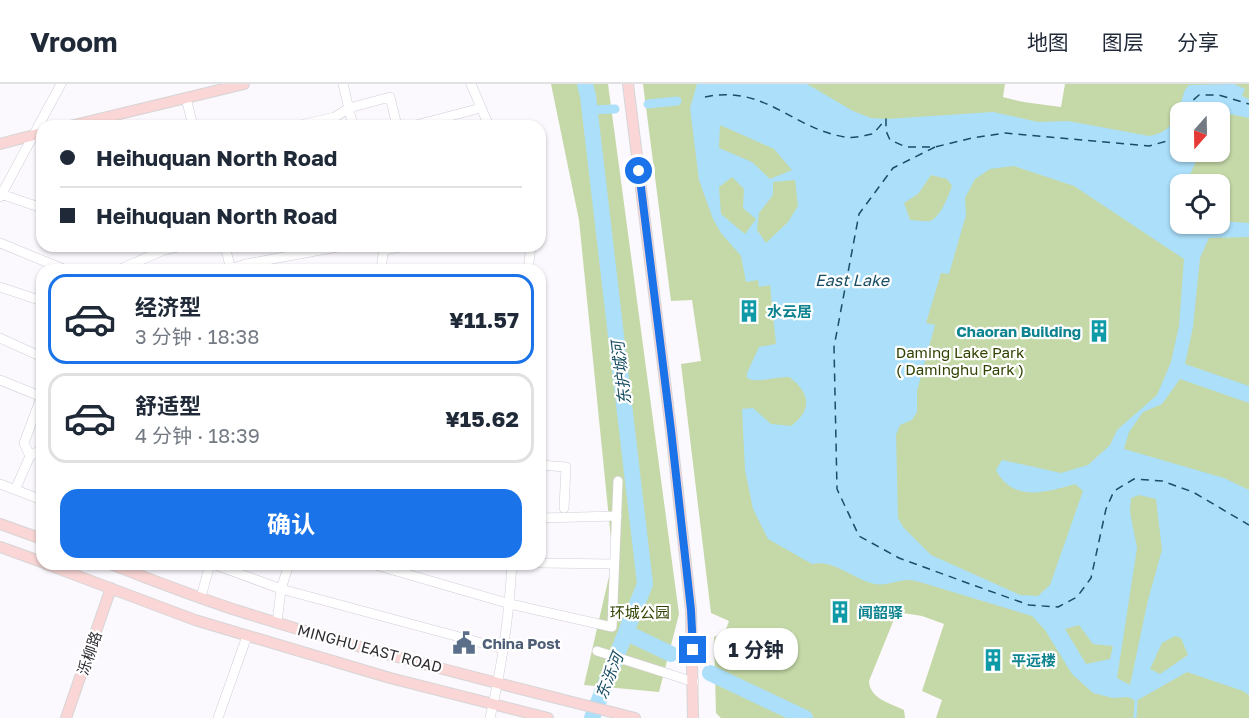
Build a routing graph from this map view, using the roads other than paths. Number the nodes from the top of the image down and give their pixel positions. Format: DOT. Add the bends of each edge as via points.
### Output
graph roads {
  1 [pos="61,84"];
  2 [pos="244,84"];
  3 [pos="343,84"];
  4 [pos="471,84"];
  5 [pos="628,85"];
  6 [pos="186,98"];
  7 [pos="349,108"];
  8 [pos="481,108"];
  9 [pos="44,120"];
  10 [pos="95,120"];
  11 [pos="192,120"];
  12 [pos="322,120"];
  13 [pos="352,120"];
  14 [pos="396,120"];
  15 [pos="435,120"];
  16 [pos="486,120"];
  17 [pos="36,135"];
  18 [pos="36,137"];
  19 [pos="0,144"];
  20 [pos="1,195"];
  21 [pos="36,206"];
  22 [pos="0,243"];
  23 [pos="159,252"];
  24 [pos="314,252"];
  25 [pos="51,264"];
  26 [pos="132,264"];
  27 [pos="258,264"];
  28 [pos="0,287"];
  29 [pos="36,299"];
  30 [pos="0,338"];
  31 [pos="36,354"];
  32 [pos="0,380"];
  33 [pos="36,394"];
  34 [pos="36,411"];
  35 [pos="36,452"];
  36 [pos="30,456"];
  37 [pos="546,465"];
  38 [pos="618,481"];
  39 [pos="0,484"];
  40 [pos="15,490"];
  41 [pos="36,498"];
  42 [pos="564,508"];
  43 [pos="617,516"];
  44 [pos="546,518"];
  45 [pos="0,524"];
  46 [pos="36,537"];
  47 [pos="0,547"];
  48 [pos="36,560"];
  49 [pos="546,563"];
  50 [pos="614,564"];
  51 [pos="63,570"];
  52 [pos="127,570"];
  53 [pos="210,570"];
  54 [pos="229,570"];
  55 [pos="287,570"];
  56 [pos="393,570"];
  57 [pos="512,570"];
  58 [pos="111,588"];
  59 [pos="281,589"];
  60 [pos="201,597"];
  61 [pos="510,604"];
  62 [pos="277,622"];
  63 [pos="247,636"];
  64 [pos="504,649"];
  65 [pos="597,651"];
  66 [pos="694,682"];
  67 [pos="499,683"];
  68 [pos="494,704"];
  69 [pos="632,717"];
  70 [pos="66,718"];
  71 [pos="218,718"];
  72 [pos="490,718"];
  73 [pos="548,718"];
  74 [pos="693,718"];
  1 -- 9 [label="street"];
  2 -- 6 [label="main road"];
  3 -- 7 [label="street"];
  4 -- 8 [label="street"];
  5 -- 66 [label="main road" via="670,418 691,610"];
  6 -- 10 [label="main road"];
  6 -- 11 [label="street"];
  7 -- 12 [label="street"];
  7 -- 13 [label="street"];
  7 -- 14 [label="street" via="390,97"];
  8 -- 15 [label="street"];
  8 -- 16 [label="street"];
  17 -- 19 [label="main road"];
  18 -- 20 [label="street"];
  20 -- 21 [label="street"];
  22 -- 25 [label="street"];
  23 -- 26 [label="street"];
  24 -- 27 [label="street"];
  28 -- 29 [label="street"];
  30 -- 31 [label="street"];
  32 -- 33 [label="street"];
  34 -- 36 [label="street" via="24,442"];
  35 -- 36 [label="street"];
  36 -- 40 [label="street"];
  37 -- 42 [label="street" via="566,467"];
  38 -- 43 [label="street"];
  39 -- 40 [label="street"];
  40 -- 41 [label="street"];
  43 -- 44 [label="street"];
  43 -- 50 [label="street"];
  45 -- 46 [label="main road"];
  47 -- 48 [label="main road, MINGHU EAST ROAD"];
  49 -- 50 [label="street"];
  50 -- 61 [label="street" via="612,627"];
  51 -- 58 [label="main road, MINGHU EAST ROAD"];
  52 -- 60 [label="main road, MINGHU EAST ROAD"];
  53 -- 60 [label="street"];
  54 -- 59 [label="street"];
  55 -- 59 [label="street"];
  56 -- 61 [label="street"];
  57 -- 61 [label="street"];
  58 -- 63 [label="main road, MINGHU EAST ROAD"];
  58 -- 70 [label="main road, 泺柳路"];
  59 -- 62 [label="street"];
  59 -- 64 [label="street"];
  60 -- 62 [label="main road, MINGHU EAST ROAD"];
  61 -- 64 [label="street"];
  62 -- 67 [label="main road, MINGHU EAST ROAD"];
  63 -- 68 [label="main road, MINGHU EAST ROAD"];
  63 -- 71 [label="street"];
  64 -- 67 [label="street"];
  65 -- 66 [label="street"];
  66 -- 74 [label="main road"];
  67 -- 68 [label="street"];
  67 -- 69 [label="main road, MINGHU EAST ROAD"];
  68 -- 72 [label="street"];
  68 -- 73 [label="main road, MINGHU EAST ROAD"];
}
